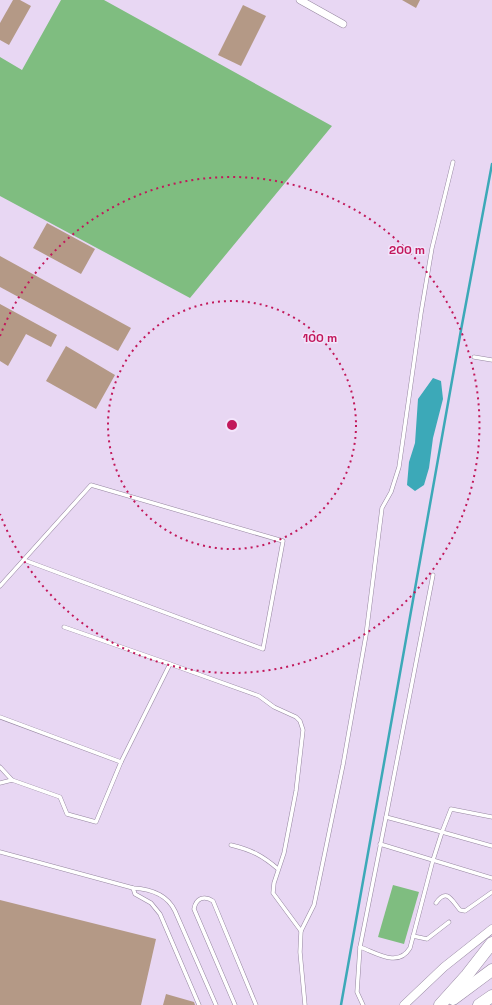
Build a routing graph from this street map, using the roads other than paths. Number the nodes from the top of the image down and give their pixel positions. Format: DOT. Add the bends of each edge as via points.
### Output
graph roads {
  1 [pos="300,0"];
  2 [pos="343,24"];
  3 [pos="453,162"];
  4 [pos="474,357"];
  5 [pos="492,360"];
  6 [pos="24,560"];
  7 [pos="433,575"];
  8 [pos="0,586"];
  9 [pos="64,627"];
  10 [pos="170,664"];
  11 [pos="0,717"];
  12 [pos="121,762"];
  13 [pos="0,767"];
  14 [pos="12,780"];
  15 [pos="0,783"];
  16 [pos="386,817"];
  17 [pos="492,817"];
  18 [pos="442,832"];
  19 [pos="380,844"];
  20 [pos="231,845"];
  21 [pos="492,846"];
  22 [pos="0,852"];
  23 [pos="433,860"];
  24 [pos="278,869"];
  25 [pos="492,878"];
  26 [pos="133,888"];
  27 [pos="492,892"];
  28 [pos="436,903"];
  29 [pos="449,922"];
  30 [pos="492,929"];
  31 [pos="301,932"];
  32 [pos="413,936"];
  33 [pos="492,942"];
  34 [pos="360,947"];
  35 [pos="492,970"];
  36 [pos="492,996"];
  37 [pos="199,1005"];
  38 [pos="216,1005"];
  39 [pos="235,1005"];
  40 [pos="256,1005"];
  41 [pos="305,1005"];
  42 [pos="363,1005"];
  43 [pos="404,1005"];
  44 [pos="440,1005"];
  45 [pos="444,1005"];
  46 [pos="479,1005"];
  1 -- 2 [label="street"];
  3 -- 31 [label="lane" via="432,248 420,313 399,467 391,492 382,508 366,635 343,765 314,905"];
  4 -- 5 [label="lane"];
  6 -- 6 [label="lane" via="91,485 283,541 264,649"];
  6 -- 8 [label="lane"];
  7 -- 16 [label="lane"];
  9 -- 10 [label="lane"];
  10 -- 12 [label="lane"];
  10 -- 24 [label="lane" via="258,696 274,708 300,721 304,730 296,791 284,853"];
  11 -- 12 [label="lane"];
  12 -- 14 [label="lane" via="96,822 67,814 60,797"];
  13 -- 14 [label="lane"];
  14 -- 15 [label="lane"];
  16 -- 18 [label="lane"];
  16 -- 19 [label="lane"];
  17 -- 18 [label="lane" via="451,809"];
  18 -- 21 [label="lane"];
  18 -- 23 [label="lane"];
  19 -- 23 [label="lane"];
  19 -- 34 [label="lane"];
  20 -- 24 [label="lane" via="248,849 264,857"];
  22 -- 26 [label="lane"];
  23 -- 25 [label="lane"];
  23 -- 32 [label="lane"];
  24 -- 31 [label="lane" via="273,893"];
  26 -- 37 [label="lane" via="135,894 151,903 160,914"];
  26 -- 38 [label="lane" via="153,891 172,904"];
  27 -- 28 [label="lane" via="465,911 460,910 449,897 440,897"];
  29 -- 32 [label="lane" via="427,939"];
  30 -- 43 [label="street" via="444,967"];
  31 -- 41 [label="lane" via="300,952"];
  32 -- 34 [label="lane" via="407,953 399,958 391,958"];
  33 -- 44 [label="highway"];
  34 -- 42 [label="lane" via="357,992"];
  35 -- 45 [label="highway"];
  36 -- 46 [label="highway"];
  39 -- 40 [label="lane" via="194,908 196,902 202,898 213,900"];
}
